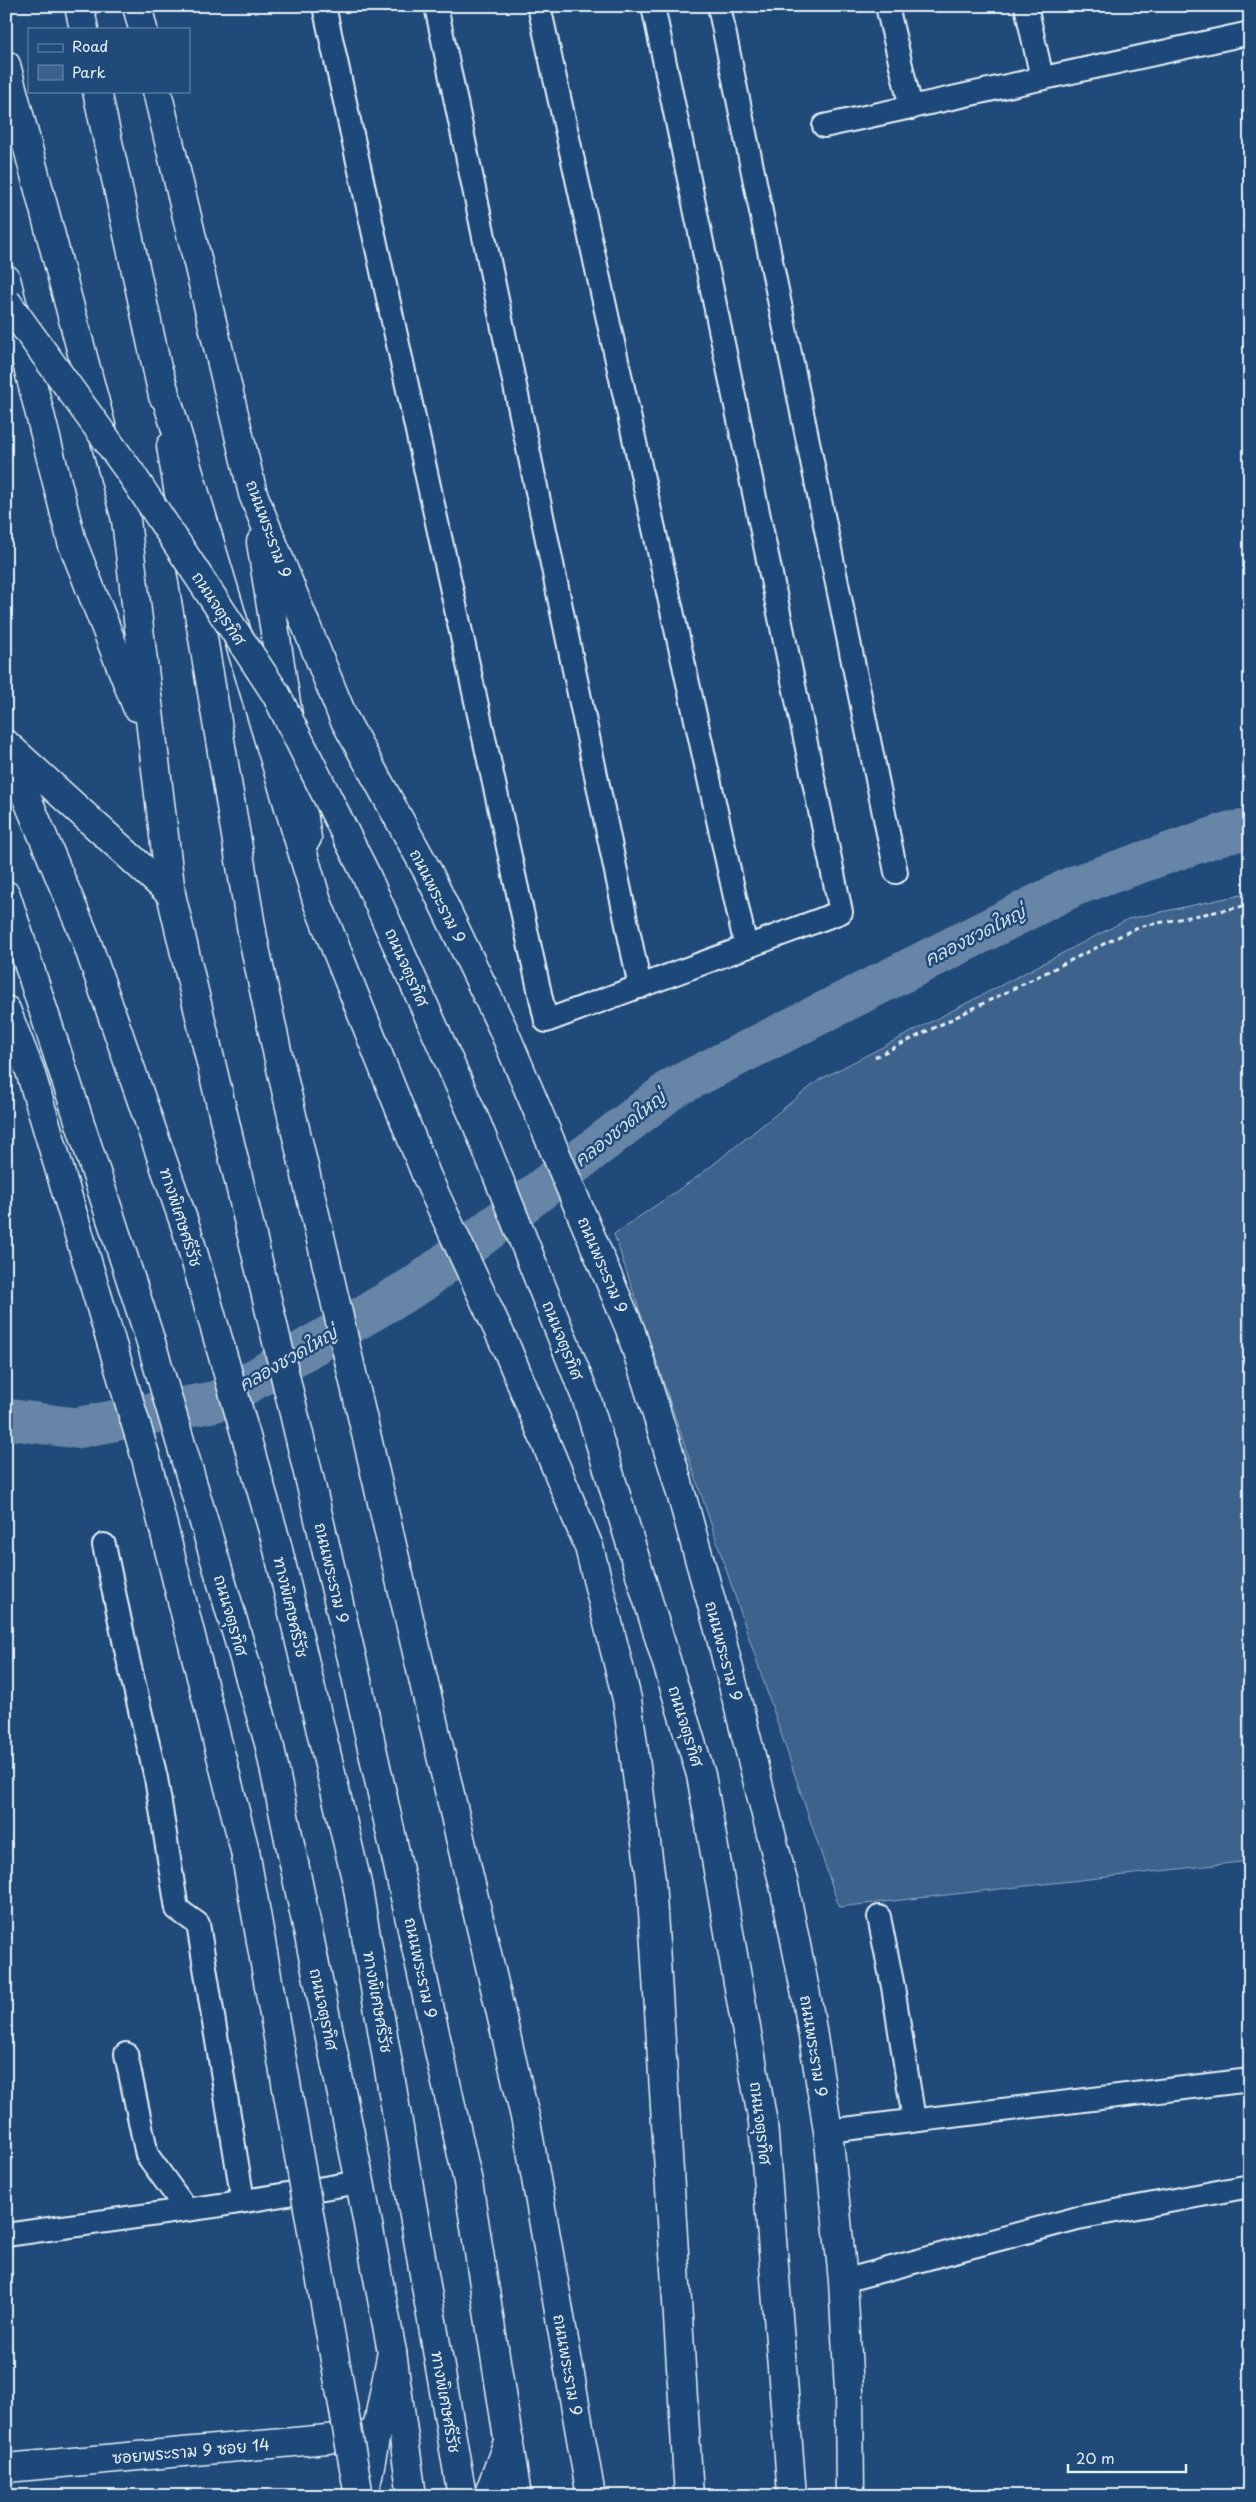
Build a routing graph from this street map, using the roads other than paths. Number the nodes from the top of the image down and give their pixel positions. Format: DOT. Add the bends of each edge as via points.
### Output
graph roads {
  1 [pos="79,6"];
  2 [pos="137,6"];
  3 [pos="324,6"];
  4 [pos="436,6"];
  5 [pos="539,6"];
  6 [pos="653,6"];
  7 [pos="719,6"];
  8 [pos="887,6"];
  9 [pos="1026,6"];
  10 [pos="84,28"];
  11 [pos="142,28"];
  12 [pos="1250,33"];
  13 [pos="8,74"];
  14 [pos="1042,78"];
  15 [pos="97,92"];
  16 [pos="157,92"];
  17 [pos="911,108"];
  18 [pos="824,126"];
  19 [pos="6,279"];
  20 [pos="6,301"];
  21 [pos="159,373"];
  22 [pos="253,494"];
  23 [pos="151,741"];
  24 [pos="6,744"];
  25 [pos="6,748"];
  26 [pos="896,872"];
  27 [pos="171,894"];
  28 [pos="6,895"];
  29 [pos="318,904"];
  30 [pos="746,947"];
  31 [pos="640,987"];
  32 [pos="6,1010"];
  33 [pos="104,1545"];
  34 [pos="879,1917"];
  35 [pos="126,2054"];
  36 [pos="1250,2080"];
  37 [pos="914,2120"];
  38 [pos="828,2130"];
  39 [pos="360,2182"];
  40 [pos="1250,2186"];
  41 [pos="243,2201"];
  42 [pos="186,2210"];
  43 [pos="6,2235"];
  44 [pos="843,2281"];
  45 [pos="392,2352"];
  46 [pos="376,2435"];
  47 [pos="509,2439"];
  48 [pos="6,2468"];
  49 [pos="359,2496"];
  50 [pos="364,2496"];
  51 [pos="412,2496"];
  52 [pos="462,2496"];
  53 [pos="488,2496"];
  54 [pos="517,2496"];
  55 [pos="590,2496"];
  56 [pos="689,2496"];
  57 [pos="792,2496"];
  58 [pos="850,2496"];
  1 -- 10 [label="main road"];
  2 -- 11 [label="main road"];
  3 -- 31 [label="lane" via="546,1021"];
  4 -- 31 [label="lane"];
  5 -- 30 [label="lane"];
  6 -- 30 [label="lane" via="841,912"];
  7 -- 26 [label="lane"];
  8 -- 17 [label="lane"];
  9 -- 14 [label="lane"];
  12 -- 14 [label="lane"];
  13 -- 23 [label="main road, ถนนพระราม 9" via="126,520"];
  14 -- 17 [label="lane"];
  15 -- 21 [label="main road, ถนนพระราม 9"];
  16 -- 22 [label="main road, ถนนพระราม 9"];
  17 -- 18 [label="lane"];
  19 -- 23 [label="main road, ถนนพระราม 9" via="72,542"];
  20 -- 57 [label="main road, ถนนจตุรทิศ, bridge" via="130,472 276,694 365,873 476,1122 587,1400 701,1775 763,2123"];
  21 -- 29 [label="main road"];
  21 -- 55 [label="main road, ถนนพระราม 9" via="253,938 526,2121"];
  22 -- 29 [label="main road"];
  22 -- 38 [label="main road, ถนนพระราม 9" via="343,717 428,872 503,1029 630,1330 676,1472 784,1885"];
  23 -- 27 [label="main road, ถนนพระราม 9"];
  24 -- 27 [label="main road"];
  25 -- 52 [label="main road, ทางพิเศษศรีรัช" via="85,937 184,1222 276,1541 357,1883"];
  27 -- 47 [label="main road, ถนนพระราม 9" via="354,1667 468,2182"];
  28 -- 39 [label="main road, ถนนจตุรทิศ" via="150,1339 269,1743"];
  29 -- 56 [label="main road" via="426,1177 507,1349 588,1547 627,1699 652,1880"];
  30 -- 31 [label="lane"];
  32 -- 49 [label="main road, bridge" via="30,1071 146,1458 246,1851"];
  33 -- 41 [label="lane" via="156,1778 177,1909 198,1924"];
  34 -- 37 [label="lane"];
  35 -- 42 [label="lane" via="146,2155"];
  36 -- 37 [label="lane"];
  37 -- 38 [label="lane"];
  38 -- 44 [label="main road, ถนนพระราม 9"];
  39 -- 41 [label="lane"];
  39 -- 45 [label="main road, ถนนจตุรทิศ"];
  40 -- 44 [label="lane" via="1078,2218"];
  41 -- 42 [label="lane"];
  42 -- 43 [label="lane"];
  44 -- 58 [label="main road, ถนนพระราม 9"];
  45 -- 46 [label="main road"];
  45 -- 51 [label="main road, ถนนจตุรทิศ"];
  46 -- 48 [label="main road, ซอยพระราม 9 ซอย 14"];
  46 -- 50 [label="main road"];
  47 -- 53 [label="main road"];
  47 -- 54 [label="main road, ถนนพระราม 9"];
}
